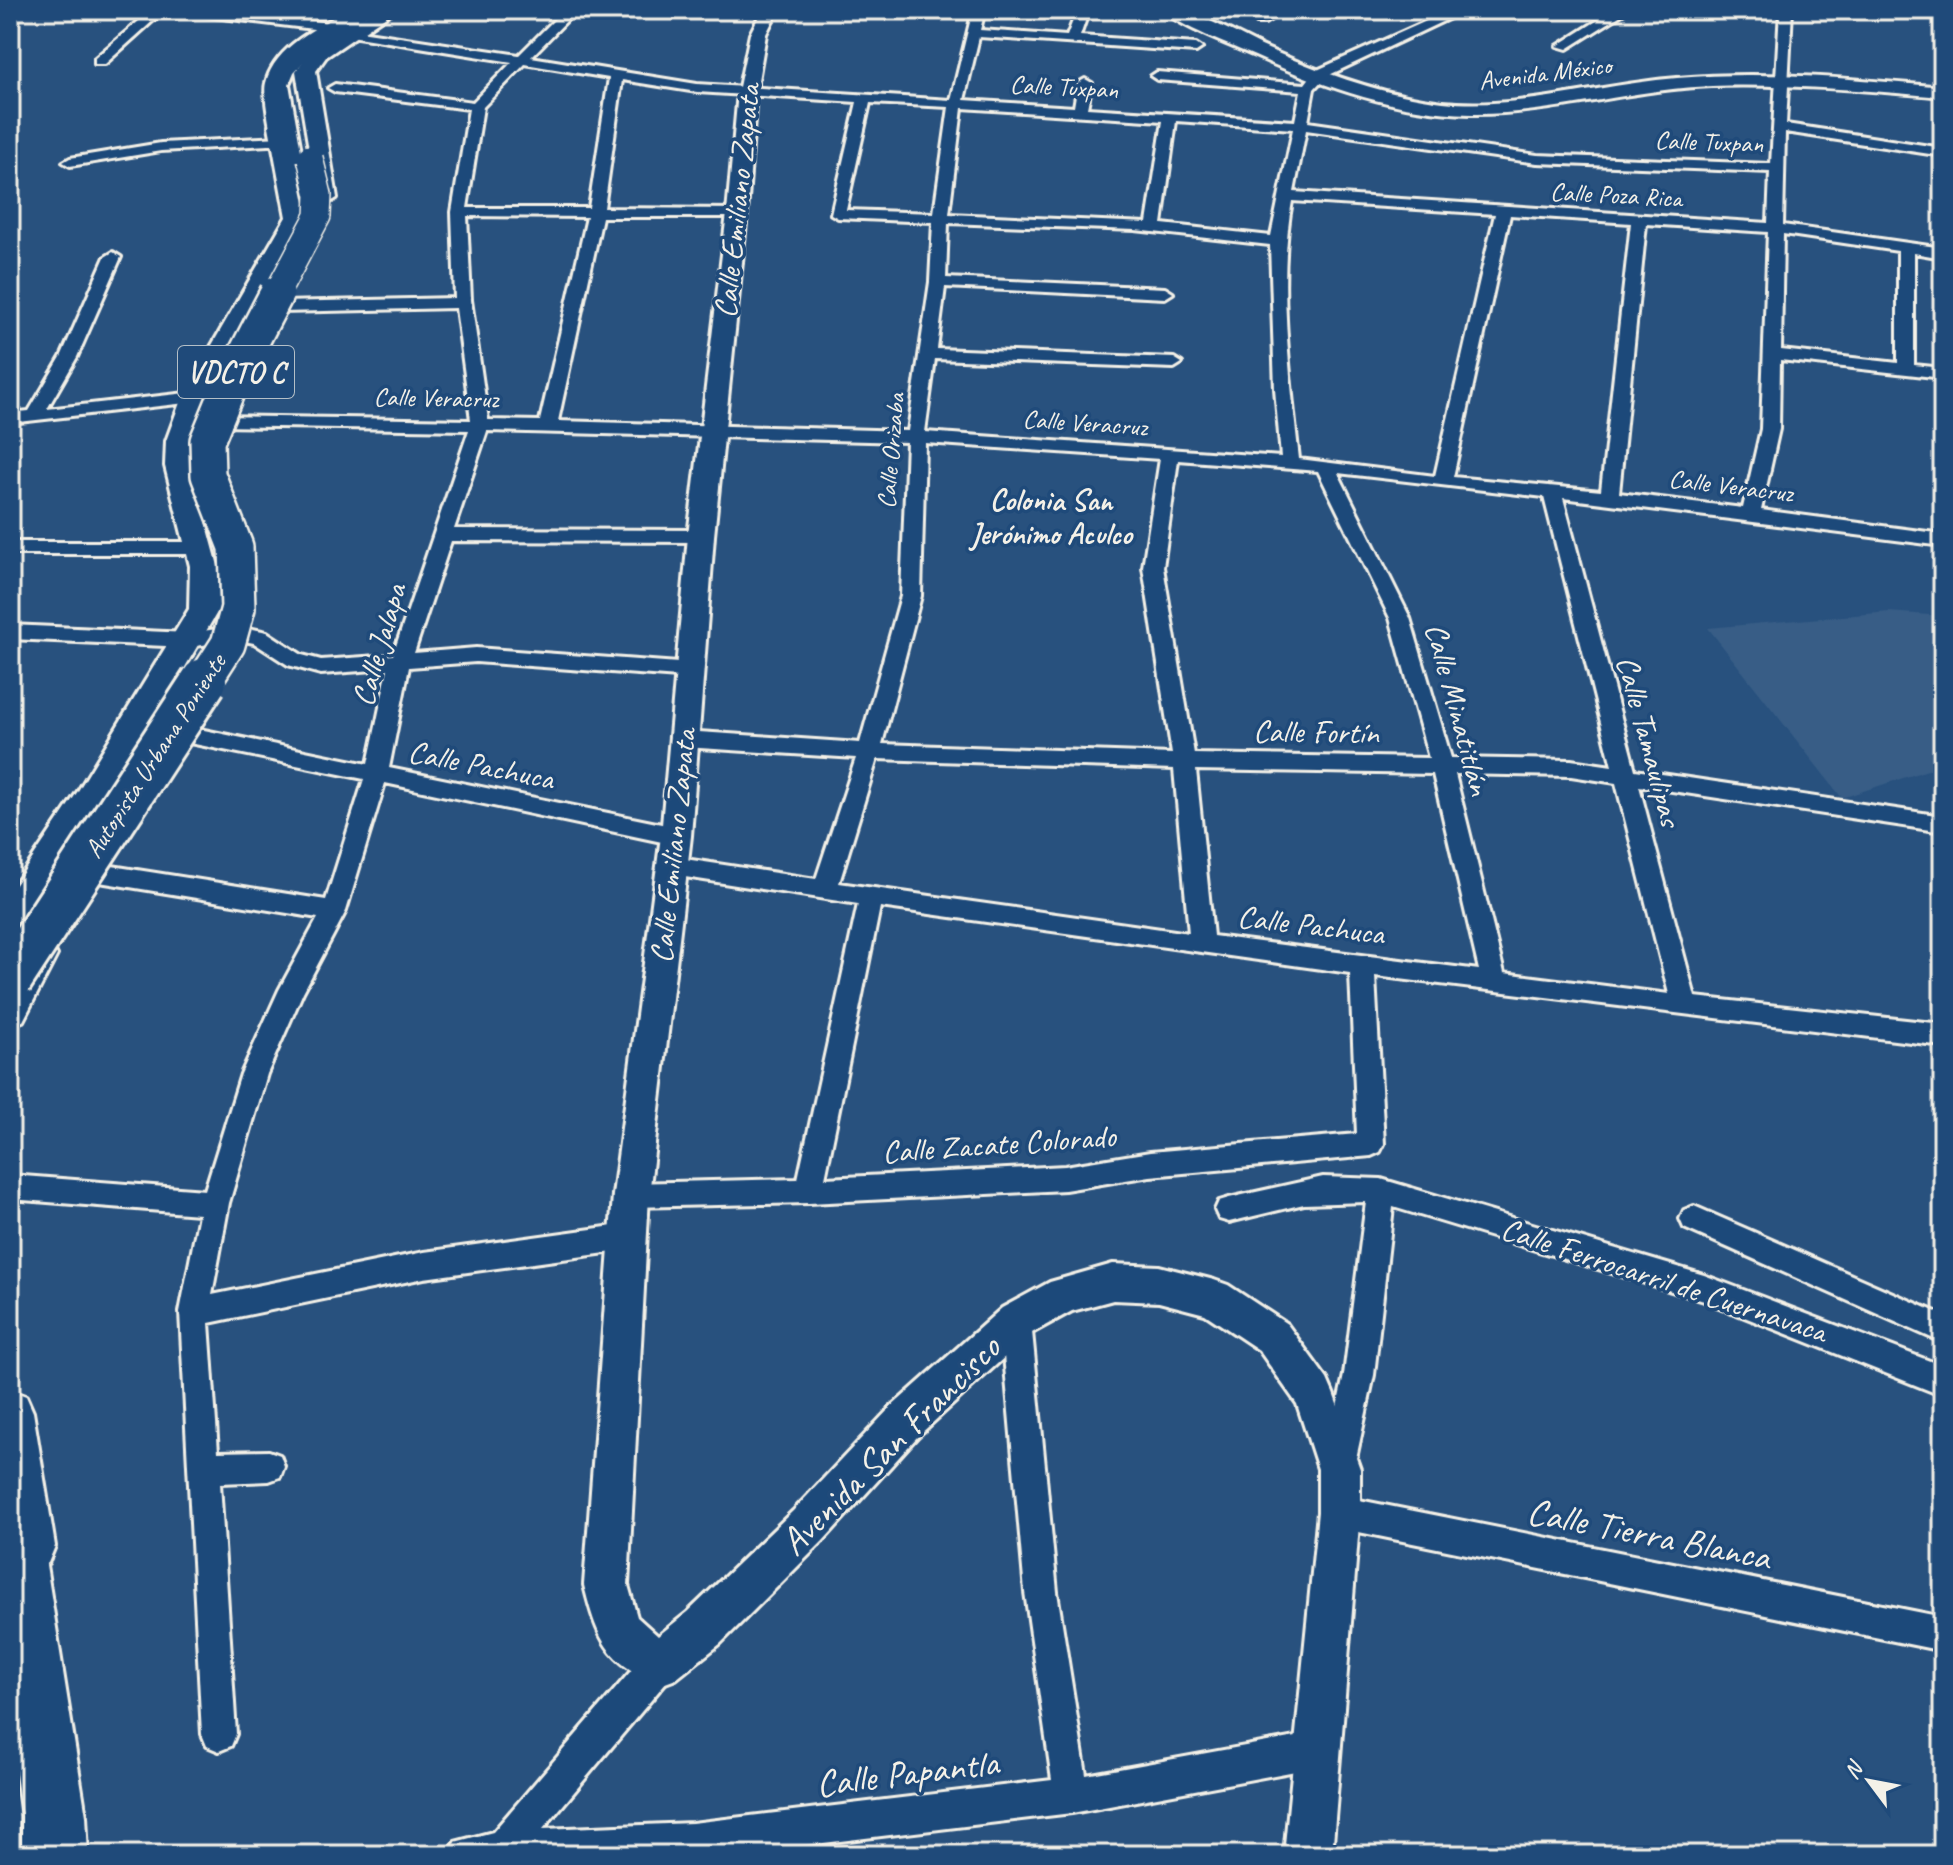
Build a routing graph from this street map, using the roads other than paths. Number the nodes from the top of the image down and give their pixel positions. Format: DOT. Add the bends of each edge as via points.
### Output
graph roads {
  1 [pos="159,10"];
  2 [pos="190,10"];
  3 [pos="386,10"];
  4 [pos="571,10"];
  5 [pos="770,10"];
  6 [pos="979,10"];
  7 [pos="1083,10"];
  8 [pos="1171,10"];
  9 [pos="1280,10"];
  10 [pos="1461,10"];
  11 [pos="1623,10"];
  12 [pos="1786,10"];
  13 [pos="355,18"];
  14 [pos="1261,20"];
  15 [pos="972,33"];
  16 [pos="1072,40"];
  17 [pos="1563,46"];
  18 [pos="1196,48"];
  19 [pos="522,59"];
  20 [pos="100,61"];
  21 [pos="616,76"];
  22 [pos="1157,76"];
  23 [pos="1780,79"];
  24 [pos="1314,81"];
  25 [pos="1085,83"];
  26 [pos="335,88"];
  27 [pos="747,92"];
  28 [pos="1943,92"];
  29 [pos="864,99"];
  30 [pos="956,105"];
  31 [pos="476,106"];
  32 [pos="1080,112"];
  33 [pos="1170,118"];
  34 [pos="1301,125"];
  35 [pos="1779,127"];
  36 [pos="282,141"];
  37 [pos="1943,152"];
  38 [pos="70,162"];
  39 [pos="1777,168"];
  40 [pos="1285,196"];
  41 [pos="596,210"];
  42 [pos="459,212"];
  43 [pos="1503,212"];
  44 [pos="737,213"];
  45 [pos="941,216"];
  46 [pos="1639,221"];
  47 [pos="1154,228"];
  48 [pos="1774,228"];
  49 [pos="1277,241"];
  50 [pos="1906,248"];
  51 [pos="1943,253"];
  52 [pos="113,257"];
  53 [pos="938,282"];
  54 [pos="1165,293"];
  55 [pos="464,303"];
  56 [pos="281,307"];
  57 [pos="929,354"];
  58 [pos="1774,354"];
  59 [pos="1174,363"];
  60 [pos="1906,368"];
  61 [pos="1943,373"];
  62 [pos="195,397"];
  63 [pos="35,415"];
  64 [pos="10,418"];
  65 [pos="218,421"];
  66 [pos="480,425"];
  67 [pos="548,426"];
  68 [pos="711,429"];
  69 [pos="916,437"];
  70 [pos="1170,454"];
  71 [pos="1291,463"];
  72 [pos="1325,466"];
  73 [pos="1443,482"];
  74 [pos="221,483"];
  75 [pos="1552,491"];
  76 [pos="1609,497"];
  77 [pos="188,504"];
  78 [pos="1751,514"];
  79 [pos="443,535"];
  80 [pos="701,536"];
  81 [pos="1943,540"];
  82 [pos="10,548"];
  83 [pos="201,548"];
  84 [pos="10,632"];
  85 [pos="239,633"];
  86 [pos="188,640"];
  87 [pos="400,663"];
  88 [pos="692,671"];
  89 [pos="180,733"];
  90 [pos="684,739"];
  91 [pos="869,751"];
  92 [pos="1184,762"];
  93 [pos="1442,766"];
  94 [pos="1624,774"];
  95 [pos="376,776"];
  96 [pos="1943,824"];
  97 [pos="674,851"];
  98 [pos="93,872"];
  99 [pos="825,889"];
  100 [pos="871,896"];
  101 [pos="334,911"];
  102 [pos="10,920"];
  103 [pos="10,929"];
  104 [pos="28,942"];
  105 [pos="1202,944"];
  106 [pos="1362,963"];
  107 [pos="10,979"];
  108 [pos="1494,981"];
  109 [pos="1685,1006"];
  110 [pos="10,1010"];
  111 [pos="1943,1035"];
  112 [pos="10,1187"];
  113 [pos="809,1191"];
  114 [pos="1381,1191"];
  115 [pos="631,1195"];
  116 [pos="215,1203"];
  117 [pos="1229,1210"];
  118 [pos="1694,1219"];
  119 [pos="628,1237"];
  120 [pos="194,1312"];
  121 [pos="1016,1321"];
  122 [pos="1943,1329"];
  123 [pos="1943,1381"];
  124 [pos="10,1412"];
  125 [pos="269,1466"];
  126 [pos="202,1468"];
  127 [pos="1339,1469"];
  128 [pos="1339,1512"];
  129 [pos="10,1521"];
  130 [pos="1943,1634"];
  131 [pos="660,1663"];
  132 [pos="219,1734"];
  133 [pos="1317,1750"];
  134 [pos="1072,1795"];
  135 [pos="692,1848"];
  136 [pos="500,1851"];
  137 [pos="55,1855"];
  138 [pos="82,1855"];
  139 [pos="468,1855"];
  140 [pos="1308,1855"];
  1 -- 20 [label="street"];
  2 -- 13 [label="street, Calle Tuxpan"];
  3 -- 13 [label="main road"];
  4 -- 19 [label="street"];
  5 -- 27 [label="street, Calle Emiliano Zapata" via="758,34"];
  6 -- 15 [label="street, Calle Orizaba"];
  7 -- 16 [label="street"];
  8 -- 24 [label="street, Avenida México"];
  9 -- 14 [label="street"];
  10 -- 24 [label="street"];
  11 -- 17 [label="street"];
  12 -- 23 [label="street"];
  13 -- 19 [label="street, Calle Tuxpan"];
  13 -- 36 [label="main road" via="292,54 278,68 274,95"];
  13 -- 56 [label="main road" via="306,71 327,205"];
  13 -- 104 [label="highway, Autopista Urbana Poniente / VDCTO C" via="301,50 282,70 277,84 300,199 298,217 187,421 187,480 212,561 214,623"];
  13 -- 107 [label="highway, Autopista Urbana Poniente / VDCTO C, bridge" via="296,70 319,195 318,216 232,380 207,441 208,475 236,547 234,627 201,689"];
  15 -- 16 [label="street"];
  15 -- 30 [label="street, Calle Orizaba"];
  16 -- 18 [label="street"];
  19 -- 21 [label="street, Calle Tuxpan"];
  19 -- 31 [label="street"];
  21 -- 27 [label="street, Calle Tuxpan"];
  21 -- 41 [label="street"];
  22 -- 24 [label="street"];
  23 -- 24 [label="street, Avenida México" via="1675,83 1487,108 1406,101"];
  23 -- 28 [label="street, Avenida México"];
  23 -- 35 [label="street"];
  24 -- 34 [label="street"];
  25 -- 32 [label="street"];
  26 -- 31 [label="street"];
  27 -- 29 [label="street, Calle Tuxpan"];
  27 -- 44 [label="street, Calle Emiliano Zapata"];
  29 -- 30 [label="street, Calle Tuxpan"];
  29 -- 45 [label="street" via="838,214"];
  30 -- 32 [label="street, Calle Tuxpan"];
  30 -- 45 [label="street, Calle Orizaba"];
  31 -- 42 [label="street, Calle Jalapa"];
  32 -- 33 [label="street, Calle Tuxpan"];
  33 -- 34 [label="street, Calle Tuxpan"];
  33 -- 47 [label="street"];
  34 -- 39 [label="street, Calle Tuxpan" via="1537,159"];
  34 -- 40 [label="street"];
  35 -- 37 [label="street"];
  35 -- 39 [label="street"];
  36 -- 38 [label="street" via="161,147"];
  36 -- 62 [label="main road" via="297,217"];
  39 -- 48 [label="street"];
  40 -- 43 [label="street, Calle Poza Rica"];
  40 -- 49 [label="street"];
  41 -- 42 [label="street"];
  41 -- 44 [label="street"];
  41 -- 67 [label="street"];
  42 -- 55 [label="street, Calle Jalapa"];
  43 -- 46 [label="street, Calle Poza Rica"];
  43 -- 73 [label="street"];
  44 -- 68 [label="street, Calle Emiliano Zapata"];
  45 -- 47 [label="street"];
  45 -- 53 [label="street, Calle Orizaba"];
  46 -- 48 [label="street, Calle Poza Rica"];
  46 -- 76 [label="street"];
  47 -- 49 [label="street"];
  48 -- 50 [label="street, Calle Poza Rica"];
  48 -- 58 [label="street"];
  49 -- 71 [label="street"];
  50 -- 51 [label="street, Calle Poza Rica"];
  50 -- 60 [label="street"];
  52 -- 63 [label="street" via="69,357"];
  53 -- 54 [label="street"];
  53 -- 57 [label="street, Calle Orizaba"];
  55 -- 56 [label="street"];
  55 -- 66 [label="street, Calle Jalapa"];
  56 -- 65 [label="main road"];
  57 -- 59 [label="street"];
  57 -- 69 [label="street, Calle Orizaba"];
  58 -- 60 [label="street"];
  58 -- 78 [label="street" via="1770,429"];
  60 -- 61 [label="street"];
  62 -- 63 [label="street"];
  62 -- 77 [label="main road" via="179,441 178,466"];
  63 -- 64 [label="street"];
  65 -- 66 [label="street, Calle Veracruz"];
  65 -- 74 [label="main road" via="215,443"];
  66 -- 67 [label="street, Calle Veracruz"];
  66 -- 79 [label="street, Calle Jalapa"];
  67 -- 68 [label="street, Calle Veracruz"];
  68 -- 69 [label="street, Calle Veracruz"];
  68 -- 80 [label="street, Calle Emiliano Zapata"];
  69 -- 70 [label="street, Calle Veracruz"];
  69 -- 91 [label="street, Calle Orizaba" via="911,596"];
  70 -- 71 [label="street, Calle Veracruz"];
  70 -- 92 [label="street" via="1153,567"];
  71 -- 72 [label="street, Calle Veracruz"];
  72 -- 73 [label="street, Calle Veracruz"];
  72 -- 93 [label="street, Calle Minatitlán" via="1400,618"];
  73 -- 75 [label="street, Calle Veracruz"];
  74 -- 77 [label="main road"];
  74 -- 85 [label="main road" via="245,556 245,610"];
  75 -- 76 [label="street, Calle Veracruz"];
  75 -- 94 [label="street, Calle Tamaulipas"];
  76 -- 78 [label="street, Calle Veracruz"];
  77 -- 83 [label="main road"];
  77 -- 85 [label="main road" via="206,528 213,600"];
  78 -- 81 [label="street, Calle Veracruz"];
  79 -- 80 [label="street"];
  79 -- 87 [label="street, Calle Jalapa"];
  80 -- 88 [label="street, Calle Emiliano Zapata"];
  82 -- 83 [label="street"];
  83 -- 86 [label="main road" via="204,609"];
  84 -- 86 [label="street"];
  85 -- 86 [label="street"];
  85 -- 87 [label="street" via="260,637 295,660 321,667"];
  85 -- 89 [label="main road"];
  86 -- 102 [label="main road"];
  87 -- 88 [label="street" via="476,655"];
  87 -- 95 [label="street, Calle Jalapa"];
  88 -- 90 [label="street, Calle Emiliano Zapata"];
  89 -- 95 [label="street, Calle Pachuca"];
  89 -- 98 [label="main road"];
  90 -- 91 [label="street, Calle Fortín"];
  90 -- 97 [label="street, Calle Emiliano Zapata"];
  91 -- 92 [label="street, Calle Fortín"];
  91 -- 99 [label="street, Calle Orizaba"];
  92 -- 93 [label="street, Calle Fortín"];
  92 -- 105 [label="street"];
  93 -- 94 [label="street, Calle Fortín"];
  93 -- 108 [label="street, Calle Minatitlán"];
  94 -- 96 [label="street, Calle Fortín"];
  94 -- 109 [label="street, Calle Tamaulipas"];
  95 -- 97 [label="street, Calle Pachuca"];
  95 -- 101 [label="street, Calle Jalapa"];
  97 -- 99 [label="street, Calle Pachuca"];
  97 -- 115 [label="street, Calle Emiliano Zapata"];
  98 -- 101 [label="street"];
  98 -- 104 [label="main road"];
  99 -- 100 [label="street, Calle Pachuca"];
  100 -- 105 [label="street, Calle Pachuca"];
  100 -- 113 [label="street"];
  101 -- 116 [label="street, Calle Jalapa" via="254,1074"];
  103 -- 104 [label="main road" via="30,927 41,934"];
  104 -- 110 [label="main road"];
  105 -- 106 [label="street, Calle Pachuca"];
  106 -- 108 [label="street, Calle Pachuca"];
  106 -- 113 [label="street, Calle Zacate Colorado" via="1371,1144 1150,1164 1065,1178"];
  108 -- 109 [label="street, Calle Pachuca"];
  109 -- 111 [label="street, Calle Pachuca"];
  112 -- 116 [label="street"];
  113 -- 115 [label="street, Calle Zacate Colorado"];
  114 -- 117 [label="street, Calle Ferrocarril de Cuernavaca" via="1335,1188 1281,1194"];
  114 -- 123 [label="street, Calle Ferrocarril de Cuernavaca" via="1704,1288"];
  114 -- 127 [label="street, Avenida San Francisco" via="1359,1375"];
  115 -- 119 [label="street, Calle Emiliano Zapata"];
  116 -- 120 [label="street, Calle Jalapa"];
  118 -- 122 [label="street"];
  119 -- 120 [label="street" via="424,1265"];
  119 -- 131 [label="street, Calle Emiliano Zapata" via="606,1585 618,1631 629,1646"];
  120 -- 126 [label="street, Calle Jalapa"];
  121 -- 127 [label="street, Avenida San Francisco" via="1064,1295 1113,1282 1159,1284 1214,1298 1273,1337 1313,1393"];
  121 -- 131 [label="street, Avenida San Francisco" via="904,1422 704,1628"];
  121 -- 134 [label="street" via="1041,1592"];
  124 -- 138 [label="main road"];
  125 -- 126 [label="street"];
  126 -- 132 [label="street, Calle Jalapa"];
  127 -- 128 [label="street, Avenida San Francisco"];
  128 -- 130 [label="street, Calle Tierra Blanca"];
  128 -- 133 [label="street, Avenida San Francisco"];
  129 -- 137 [label="highway" via="54,1816"];
  131 -- 136 [label="street"];
  133 -- 134 [label="street, Calle Papantla"];
  133 -- 140 [label="street, Avenida San Francisco"];
  134 -- 135 [label="street, Calle Papantla"];
  135 -- 136 [label="street, Calle Papantla"];
  136 -- 139 [label="street"];
}
